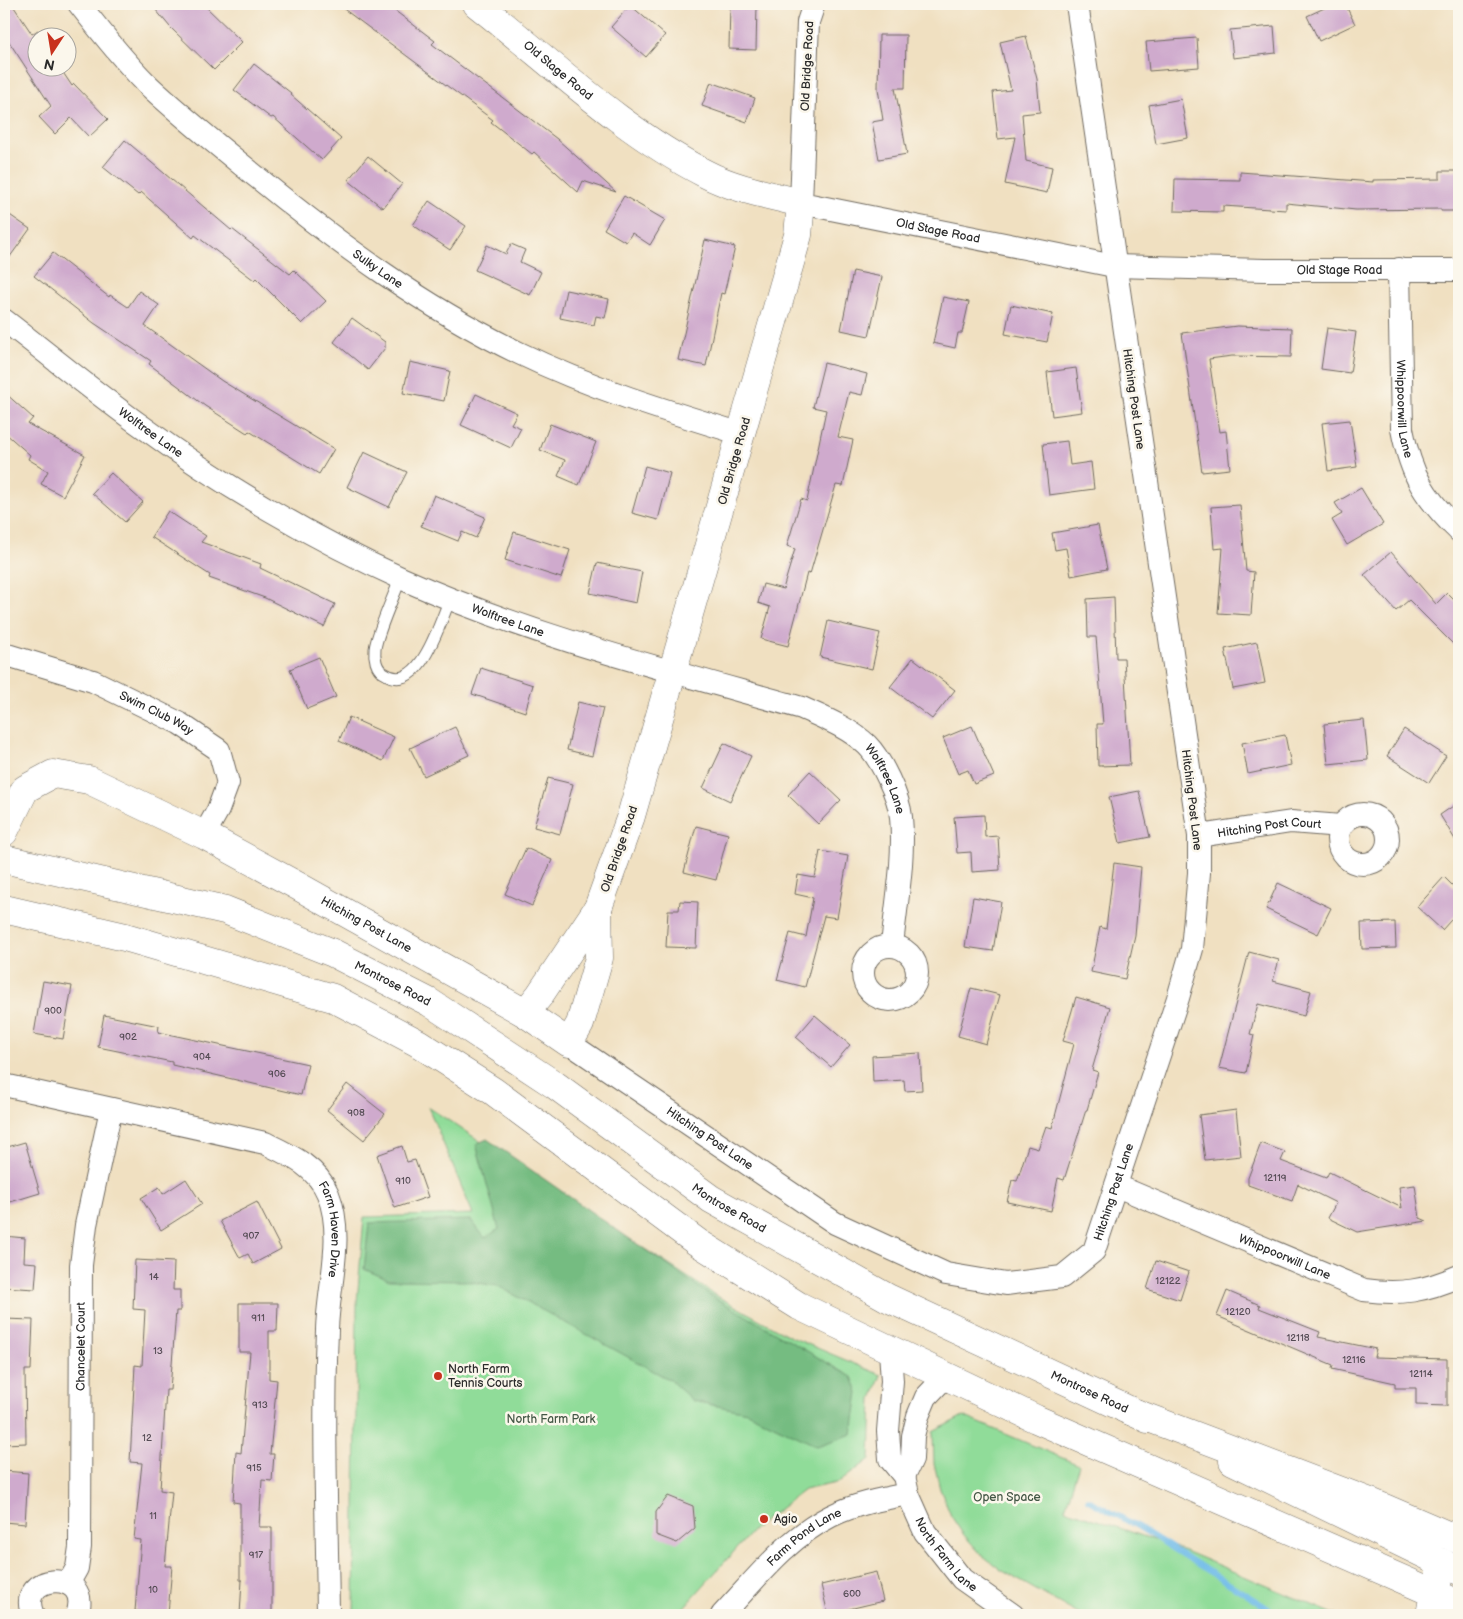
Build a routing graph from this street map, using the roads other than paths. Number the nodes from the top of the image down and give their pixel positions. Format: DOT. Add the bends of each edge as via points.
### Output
graph roads {
  1 [pos="79,4"];
  2 [pos="477,4"];
  3 [pos="814,4"];
  4 [pos="1077,4"];
  5 [pos="801,202"];
  6 [pos="1114,266"];
  7 [pos="1399,269"];
  8 [pos="1459,270"];
  9 [pos="4,320"];
  10 [pos="742,434"];
  11 [pos="1459,531"];
  12 [pos="400,577"];
  13 [pos="450,599"];
  14 [pos="4,654"];
  15 [pos="674,672"];
  16 [pos="1341,826"];
  17 [pos="4,832"];
  18 [pos="204,835"];
  19 [pos="1199,836"];
  20 [pos="4,859"];
  21 [pos="598,908"];
  22 [pos="4,909"];
  23 [pos="892,946"];
  24 [pos="525,1013"];
  25 [pos="569,1043"];
  26 [pos="4,1085"];
  27 [pos="111,1109"];
  28 [pos="1116,1186"];
  29 [pos="1459,1276"];
  30 [pos="890,1351"];
  31 [pos="947,1375"];
  32 [pos="1125,1409"];
  33 [pos="906,1485"];
  34 [pos="1459,1540"];
  35 [pos="1451,1567"];
  36 [pos="68,1584"];
  37 [pos="1432,1604"];
  38 [pos="1459,1604"];
  39 [pos="33,1615"];
  40 [pos="78,1615"];
  41 [pos="328,1615"];
  42 [pos="722,1615"];
  43 [pos="1013,1615"];
  1 -- 10 [label="street, Sulky Lane" via="145,82 184,118 363,260 419,297 480,333 559,371 650,406"];
  2 -- 5 [label="main road, Old Stage Road" via="614,115 671,153 707,175 754,192"];
  3 -- 5 [label="street, Old Bridge Road" via="808,22"];
  4 -- 6 [label="street, Hitching Post Lane"];
  5 -- 6 [label="street, Old Stage Road"];
  5 -- 10 [label="main road, Old Bridge Road" via="798,234"];
  6 -- 7 [label="street, Old Stage Road"];
  6 -- 19 [label="street, Hitching Post Lane"];
  7 -- 8 [label="street, Old Stage Road"];
  7 -- 11 [label="street, Whippoorwill Lane" via="1402,429 1406,451 1422,490"];
  9 -- 12 [label="street, Wolftree Lane" via="144,428 220,479 298,525"];
  10 -- 15 [label="main road, Old Bridge Road"];
  12 -- 13 [label="street, Wolftree Lane"];
  12 -- 13 [label="lane" via="375,649 376,663 383,673 396,678 410,675 420,666"];
  13 -- 15 [label="street, Wolftree Lane" via="552,636"];
  14 -- 18 [label="street, Swim Club Way" via="93,680 179,723 219,750 228,784"];
  15 -- 21 [label="main road, Old Bridge Road" via="631,816"];
  15 -- 23 [label="street, Wolftree Lane" via="802,708 838,724 868,746 887,775 901,815"];
  16 -- 19 [label="street, Hitching Post Court" via="1291,822"];
  17 -- 18 [label="main road, Hitching Post Lane" via="25,789 53,774 89,780"];
  18 -- 24 [label="main road, Hitching Post Lane"];
  19 -- 28 [label="street, Hitching Post Lane" via="1192,949"];
  20 -- 32 [label="main road, Montrose Road" via="225,910 333,953 428,1002 555,1085 711,1199 888,1298"];
  21 -- 24 [label="main road, Old Bridge Road"];
  21 -- 25 [label="main road, Old Bridge Road" via="599,958 580,1024"];
  22 -- 30 [label="main road" via="124,937 333,998 418,1043 494,1091 697,1242 799,1306"];
  24 -- 25 [label="main road, Hitching Post Lane"];
  25 -- 28 [label="street, Hitching Post Lane" via="835,1223 946,1274 1006,1284 1062,1277 1094,1251"];
  26 -- 27 [label="street, Farm Haven Drive"];
  27 -- 36 [label="street, Chancelet Court" via="86,1225 81,1266 80,1548 77,1568"];
  27 -- 41 [label="street, Farm Haven Drive" via="265,1143 298,1159 320,1180 328,1193 335,1227 327,1329"];
  28 -- 29 [label="street, Whippoorwill Lane" via="1364,1290 1383,1293 1421,1291"];
  30 -- 31 [label="main road"];
  30 -- 33 [label="street, North Farm Lane" via="890,1459"];
  31 -- 33 [label="street" via="926,1397 918,1416"];
  31 -- 37 [label="main road"];
  32 -- 34 [label="main road"];
  32 -- 35 [label="main road, Montrose Road"];
  33 -- 42 [label="street, Farm Pond Lane" via="810,1528 779,1554"];
  33 -- 43 [label="street, North Farm Lane" via="925,1532 962,1579"];
  35 -- 37 [label="main road"];
  36 -- 39 [label="street" via="59,1580 41,1585 31,1601"];
  36 -- 40 [label="street" via="80,1599"];
  37 -- 38 [label="main road"];
}
